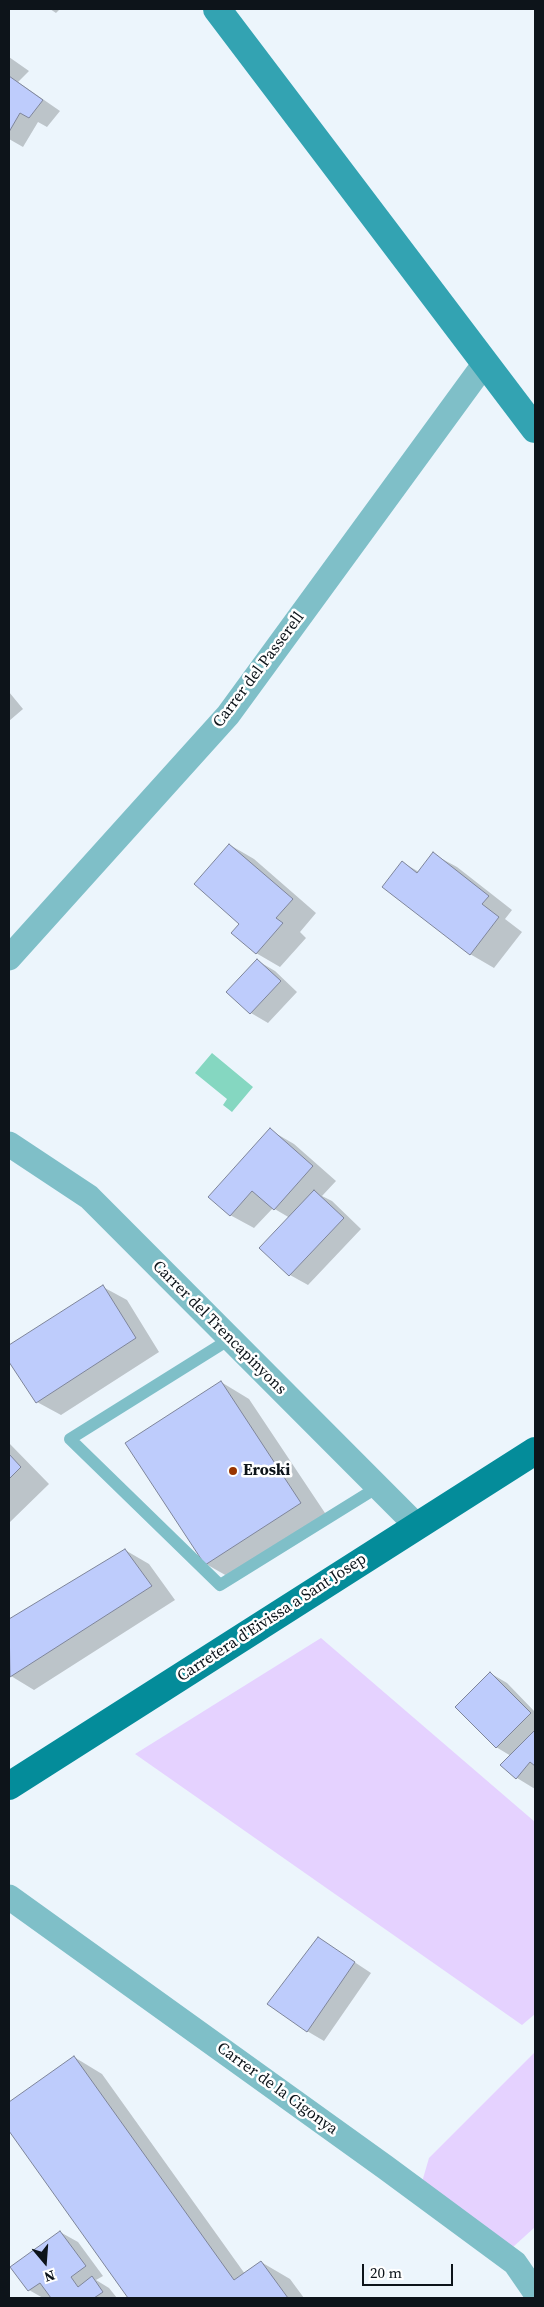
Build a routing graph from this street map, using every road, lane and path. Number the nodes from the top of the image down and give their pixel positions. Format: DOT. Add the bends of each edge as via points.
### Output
graph roads {
  1 [pos="217,9"];
  2 [pos="485,363"];
  3 [pos="535,429"];
  4 [pos="9,958"];
  5 [pos="9,1144"];
  6 [pos="230,1339"];
  7 [pos="535,1451"];
  8 [pos="378,1487"];
  9 [pos="417,1526"];
  10 [pos="9,1786"];
  11 [pos="9,1897"];
  12 [pos="535,2292"];
  1 -- 2 [label="street"];
  2 -- 3 [label="street"];
  2 -- 4 [label="street, Carrer del Passerell" via="228,715"];
  5 -- 6 [label="street, Carrer del Trencapinyons" via="89,1197"];
  6 -- 8 [label="street, Carrer del Trencapinyons"];
  6 -- 8 [label="lane" via="70,1439 220,1585"];
  7 -- 9 [label="main road, Carretera d'Eivissa a Sant Josep"];
  8 -- 9 [label="street, Carrer del Trencapinyons"];
  9 -- 10 [label="main road, Carretera d'Eivissa a Sant Josep"];
  11 -- 12 [label="street, Carrer de la Cigonya" via="515,2263"];
}
